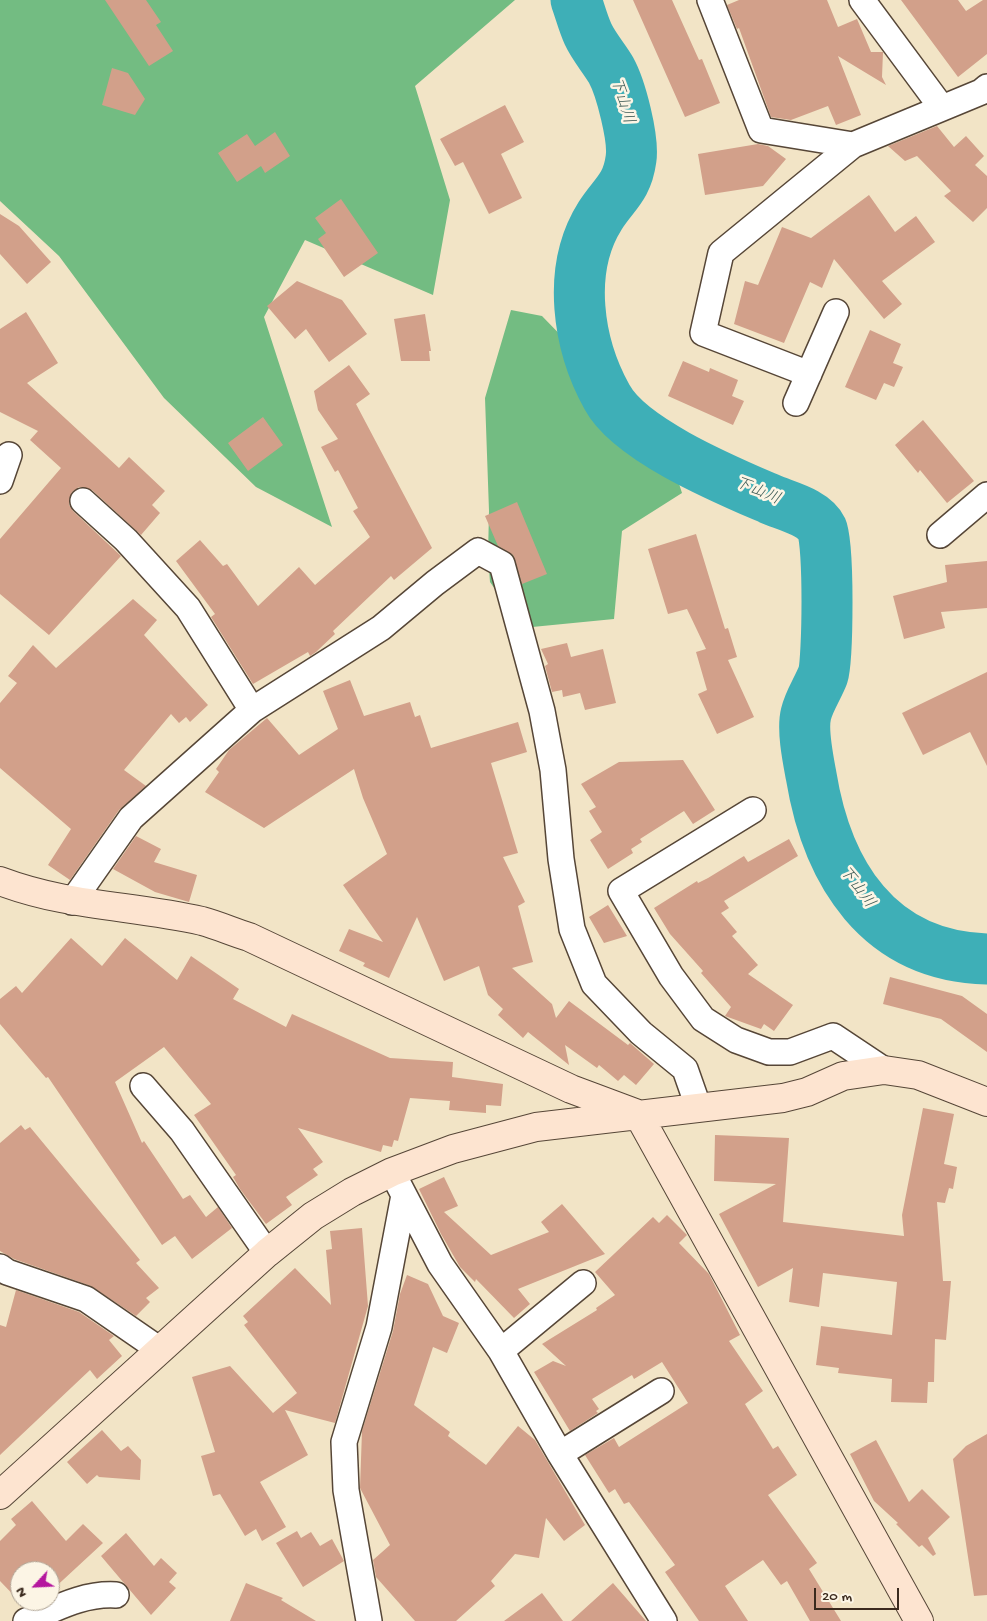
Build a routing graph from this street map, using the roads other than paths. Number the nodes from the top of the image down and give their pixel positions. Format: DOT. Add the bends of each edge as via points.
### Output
graph roads {
  1 [pos="710,0"];
  2 [pos="862,0"];
  3 [pos="987,87"];
  4 [pos="942,108"];
  5 [pos="853,145"];
  6 [pos="836,312"];
  7 [pos="809,374"];
  8 [pos="796,404"];
  9 [pos="9,455"];
  10 [pos="0,481"];
  11 [pos="987,495"];
  12 [pos="83,500"];
  13 [pos="940,534"];
  14 [pos="252,710"];
  15 [pos="754,810"];
  16 [pos="0,881"];
  17 [pos="72,902"];
  18 [pos="884,1070"];
  19 [pos="143,1086"];
  20 [pos="987,1102"];
  21 [pos="698,1106"];
  22 [pos="638,1114"];
  23 [pos="392,1172"];
  24 [pos="404,1196"];
  25 [pos="267,1253"];
  26 [pos="0,1267"];
  27 [pos="583,1283"];
  28 [pos="160,1350"];
  29 [pos="502,1351"];
  30 [pos="661,1391"];
  31 [pos="560,1454"];
  32 [pos="0,1495"];
  33 [pos="116,1595"];
  34 [pos="26,1621"];
  35 [pos="370,1621"];
  36 [pos="664,1621"];
  37 [pos="919,1621"];
  1 -- 5 [label="street" via="761,130"];
  2 -- 4 [label="street"];
  3 -- 4 [label="street"];
  4 -- 5 [label="street"];
  5 -- 7 [label="street" via="721,253 703,333"];
  6 -- 7 [label="street"];
  7 -- 8 [label="street"];
  9 -- 10 [label="street"];
  11 -- 13 [label="street"];
  12 -- 14 [label="street" via="126,540 188,608"];
  14 -- 17 [label="street" via="130,818"];
  14 -- 21 [label="street" via="381,628 478,551 502,564 542,710 553,770 561,859 572,929 594,984 641,1033 685,1069"];
  15 -- 18 [label="street" via="621,891 671,976 703,1019 736,1040 769,1052 790,1052 833,1036"];
  16 -- 17 [label="street"];
  17 -- 22 [label="street" via="202,921 249,937 572,1089"];
  18 -- 20 [label="street" via="918,1075"];
  18 -- 21 [label="street" via="843,1076 807,1092 783,1098"];
  19 -- 25 [label="street" via="182,1131"];
  21 -- 22 [label="street"];
  22 -- 23 [label="street" via="536,1127 453,1149"];
  22 -- 37 [label="street"];
  23 -- 24 [label="street"];
  23 -- 25 [label="street" via="313,1216"];
  24 -- 29 [label="street" via="440,1264"];
  24 -- 35 [label="street" via="379,1327 344,1442 346,1490"];
  25 -- 28 [label="street"];
  26 -- 28 [label="street" via="86,1299"];
  27 -- 29 [label="street"];
  28 -- 32 [label="street"];
  29 -- 31 [label="street"];
  30 -- 31 [label="street"];
  31 -- 36 [label="street"];
  33 -- 34 [label="street" via="98,1594 81,1598"];
}
